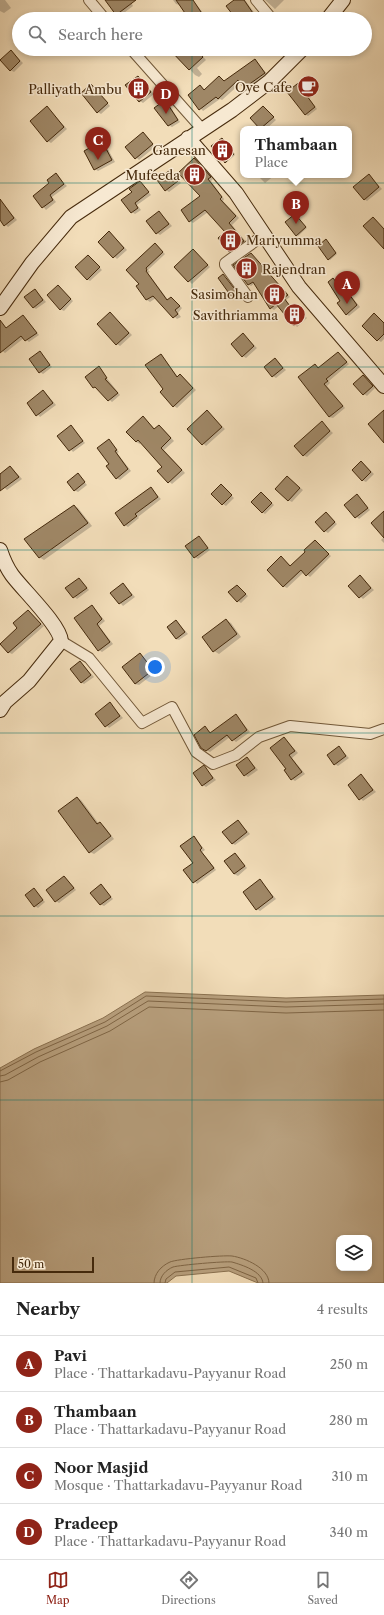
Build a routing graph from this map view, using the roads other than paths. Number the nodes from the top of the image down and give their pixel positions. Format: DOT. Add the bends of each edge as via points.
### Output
graph roads {
  1 [pos="89,0"];
  2 [pos="256,0"];
  3 [pos="343,0"];
  4 [pos="99,12"];
  5 [pos="266,12"];
  6 [pos="334,12"];
  7 [pos="137,56"];
  8 [pos="294,56"];
  9 [pos="202,129"];
  10 [pos="188,138"];
  11 [pos="264,234"];
  12 [pos="248,297"];
  13 [pos="0,308"];
  14 [pos="384,386"];
  15 [pos="0,550"];
  16 [pos="61,641"];
  17 [pos="0,710"];
  18 [pos="384,729"];
  1 -- 4 [label="street"];
  2 -- 5 [label="street"];
  3 -- 6 [label="main road"];
  7 -- 9 [label="street"];
  8 -- 9 [label="main road" via="270,81"];
  9 -- 10 [label="main road"];
  10 -- 11 [label="main road" via="236,193"];
  10 -- 13 [label="main road" via="71,217 32,262"];
  11 -- 12 [label="street" via="224,265"];
  11 -- 14 [label="main road" via="299,287"];
  15 -- 16 [label="main road" via="11,574 60,634"];
  16 -- 17 [label="main road" via="29,681 5,702"];
  16 -- 18 [label="street" via="89,658 142,723 172,707 196,752 213,764 236,755 258,737 290,726 370,734"];
}
